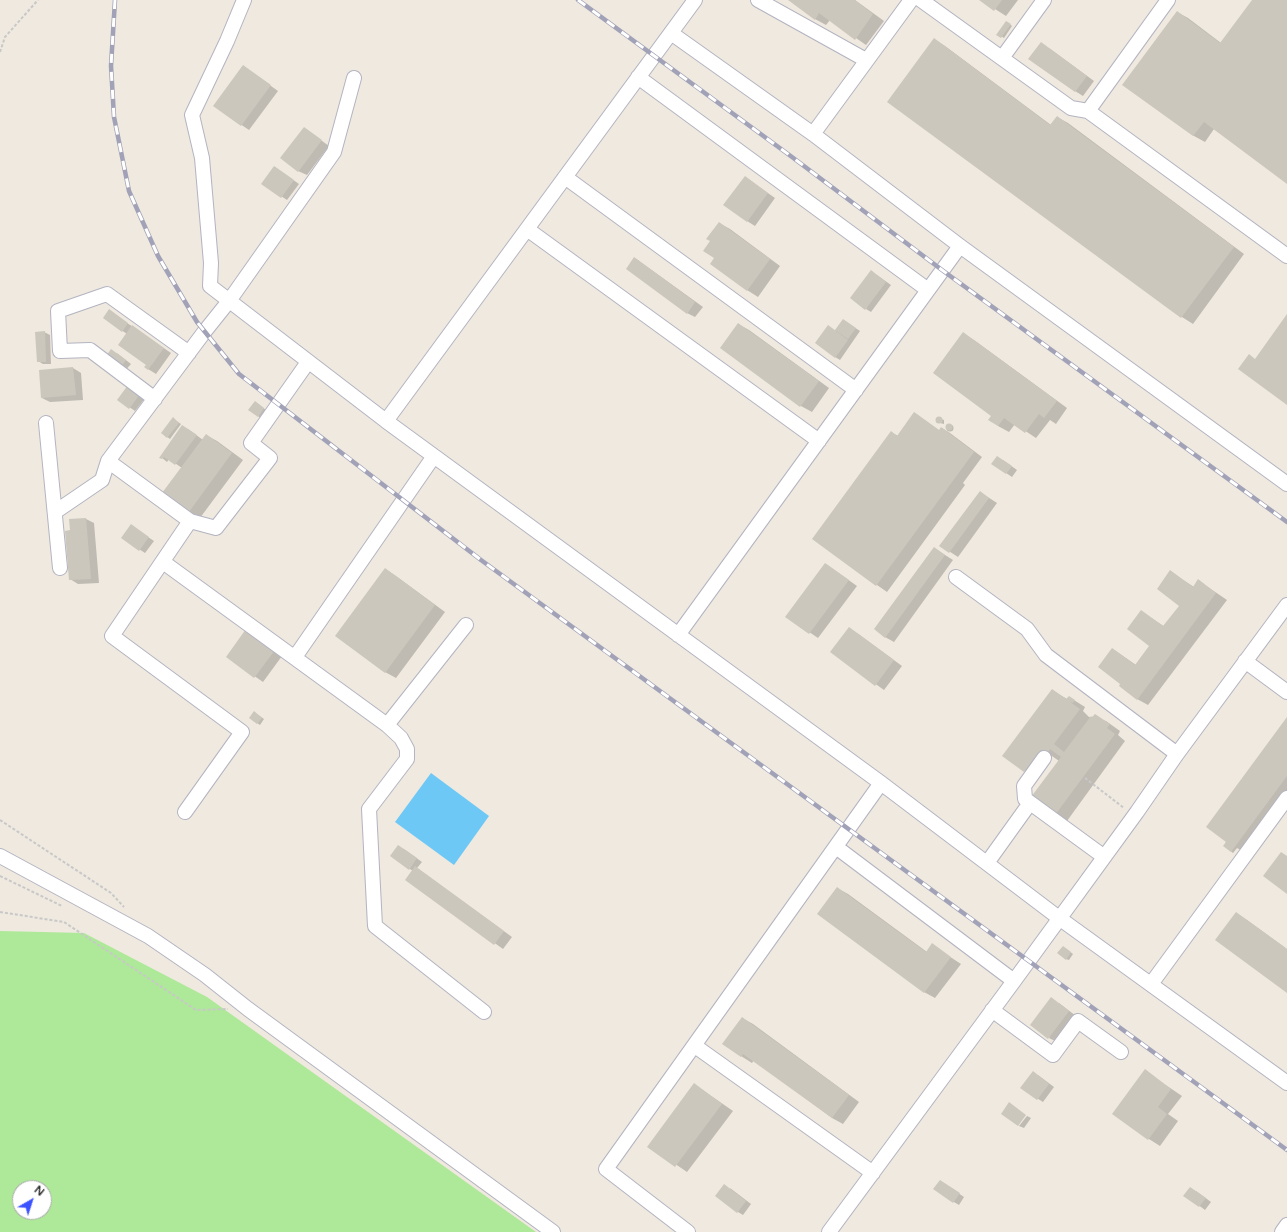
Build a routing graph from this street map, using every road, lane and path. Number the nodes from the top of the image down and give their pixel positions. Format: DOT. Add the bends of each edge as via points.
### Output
graph roads {
  1 [pos="38,0"];
  2 [pos="244,0"];
  3 [pos="695,0"];
  4 [pos="758,0"];
  5 [pos="1044,0"];
  6 [pos="1168,0"];
  7 [pos="911,1"];
  8 [pos="671,33"];
  9 [pos="0,52"];
  10 [pos="1002,58"];
  11 [pos="866,60"];
  12 [pos="638,77"];
  13 [pos="354,78"];
  14 [pos="1088,111"];
  15 [pos="813,134"];
  16 [pos="565,177"];
  17 [pos="526,229"];
  18 [pos="960,246"];
  19 [pos="1287,256"];
  20 [pos="928,290"];
  21 [pos="229,301"];
  22 [pos="189,353"];
  23 [pos="308,362"];
  24 [pos="856,390"];
  25 [pos="155,399"];
  26 [pos="386,421"];
  27 [pos="46,423"];
  28 [pos="819,441"];
  29 [pos="434,456"];
  30 [pos="108,461"];
  31 [pos="1287,484"];
  32 [pos="55,512"];
  33 [pos="190,521"];
  34 [pos="163,562"];
  35 [pos="60,568"];
  36 [pos="956,577"];
  37 [pos="1287,605"];
  38 [pos="466,625"];
  39 [pos="678,635"];
  40 [pos="295,657"];
  41 [pos="1245,662"];
  42 [pos="1287,692"];
  43 [pos="387,725"];
  44 [pos="1176,754"];
  45 [pos="1044,758"];
  46 [pos="1085,778"];
  47 [pos="881,783"];
  48 [pos="1287,798"];
  49 [pos="1030,803"];
  50 [pos="1126,809"];
  51 [pos="185,812"];
  52 [pos="0,820"];
  53 [pos="836,847"];
  54 [pos="0,856"];
  55 [pos="1104,856"];
  56 [pos="987,863"];
  57 [pos="0,876"];
  58 [pos="69,909"];
  59 [pos="125,909"];
  60 [pos="0,912"];
  61 [pos="1059,918"];
  62 [pos="1014,982"];
  63 [pos="1151,984"];
  64 [pos="248,1009"];
  65 [pos="992,1010"];
  66 [pos="484,1012"];
  67 [pos="695,1046"];
  68 [pos="1121,1052"];
  69 [pos="1287,1083"];
  70 [pos="873,1173"];
  71 [pos="1287,1225"];
  72 [pos="833,1231"];
  73 [pos="553,1232"];
  74 [pos="688,1232"];
  75 [pos="1282,1232"];
  1 -- 9 [label="path" via="5,37"];
  2 -- 21 [label="street" via="192,115 202,158 211,263 210,286"];
  3 -- 8 [label="street"];
  4 -- 11 [label="street"];
  5 -- 10 [label="street"];
  6 -- 14 [label="street"];
  7 -- 10 [label="street"];
  7 -- 11 [label="street"];
  8 -- 12 [label="street"];
  8 -- 15 [label="street"];
  10 -- 14 [label="street" via="1071,108"];
  11 -- 15 [label="street"];
  12 -- 16 [label="street"];
  12 -- 20 [label="street"];
  13 -- 21 [label="street" via="334,152"];
  14 -- 19 [label="street"];
  15 -- 18 [label="street"];
  16 -- 17 [label="street"];
  16 -- 24 [label="street"];
  17 -- 26 [label="street"];
  17 -- 28 [label="street"];
  18 -- 20 [label="street"];
  18 -- 31 [label="street"];
  20 -- 24 [label="street"];
  21 -- 22 [label="street"];
  21 -- 23 [label="street"];
  22 -- 25 [label="street"];
  22 -- 25 [label="street" via="107,294 58,311 60,351 90,350"];
  23 -- 26 [label="street"];
  23 -- 33 [label="street" via="251,443 270,458 216,528"];
  24 -- 28 [label="street"];
  25 -- 30 [label="street"];
  26 -- 29 [label="street"];
  27 -- 32 [label="street"];
  28 -- 39 [label="street"];
  29 -- 39 [label="street"];
  29 -- 40 [label="street"];
  30 -- 32 [label="street" via="102,480"];
  30 -- 33 [label="street"];
  32 -- 35 [label="street"];
  33 -- 34 [label="street"];
  34 -- 40 [label="street"];
  34 -- 51 [label="street" via="112,636 242,732"];
  36 -- 44 [label="street" via="1027,629 1046,655"];
  37 -- 41 [label="street"];
  38 -- 43 [label="street"];
  39 -- 47 [label="street"];
  40 -- 43 [label="street"];
  41 -- 42 [label="street"];
  41 -- 44 [label="street"];
  43 -- 66 [label="street" via="401,738 407,749 407,759 369,809 375,926"];
  44 -- 55 [label="street"];
  45 -- 49 [label="street" via="1024,786 1025,799"];
  46 -- 50 [label="path"];
  47 -- 53 [label="street"];
  47 -- 56 [label="street"];
  48 -- 63 [label="street"];
  49 -- 55 [label="street"];
  49 -- 56 [label="street"];
  52 -- 59 [label="path" via="111,892"];
  53 -- 62 [label="street"];
  53 -- 67 [label="street"];
  54 -- 64 [label="street" via="148,936 205,975"];
  55 -- 61 [label="street"];
  56 -- 61 [label="street"];
  57 -- 58 [label="path"];
  60 -- 64 [label="path" via="64,922 196,1010"];
  61 -- 62 [label="street"];
  61 -- 63 [label="street"];
  62 -- 65 [label="street"];
  63 -- 69 [label="street"];
  64 -- 73 [label="street"];
  65 -- 68 [label="street" via="1053,1055 1078,1021"];
  65 -- 70 [label="street"];
  67 -- 70 [label="street"];
  67 -- 74 [label="street" via="606,1169"];
  70 -- 72 [label="street"];
  71 -- 75 [label="street"];
}
